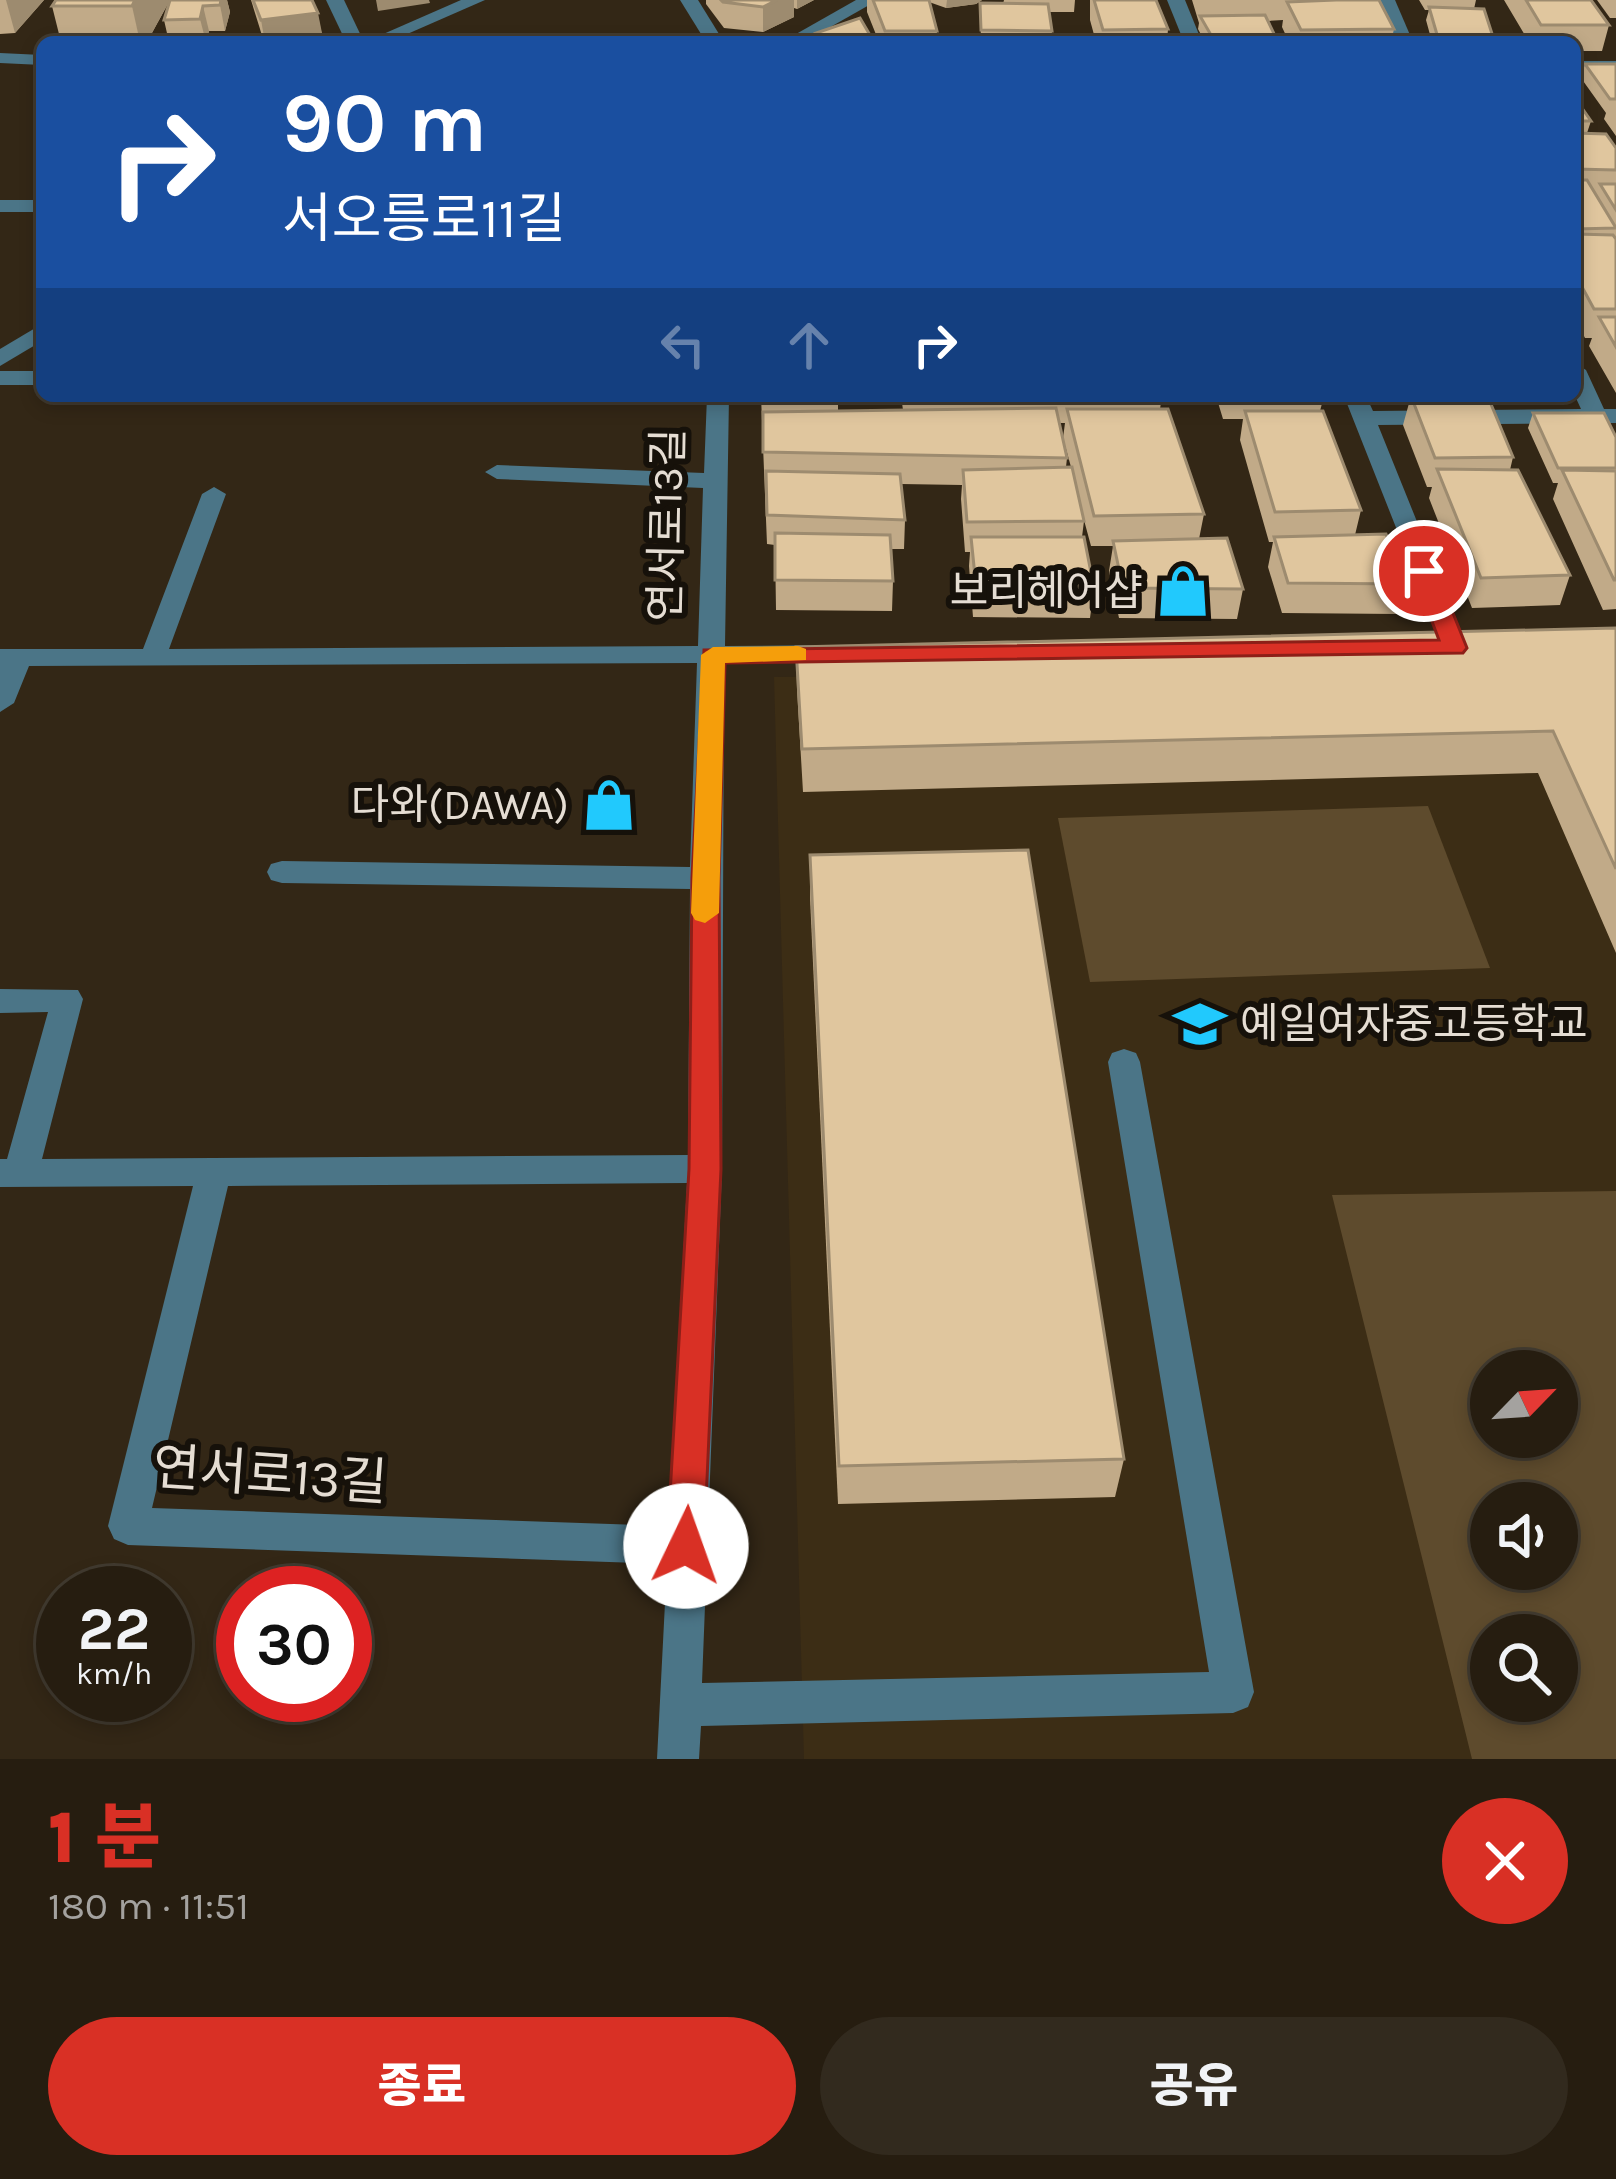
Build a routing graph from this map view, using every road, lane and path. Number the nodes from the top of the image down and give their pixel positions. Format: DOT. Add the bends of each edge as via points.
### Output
graph roads {
  1 [pos="335,0"];
  2 [pos="476,0"];
  3 [pos="689,0"];
  4 [pos="869,0"];
  5 [pos="1176,0"];
  6 [pos="1386,0"];
  7 [pos="352,36"];
  8 [pos="389,36"];
  9 [pos="711,36"];
  10 [pos="801,36"];
  11 [pos="1190,36"];
  12 [pos="1401,36"];
  13 [pos="0,58"];
  14 [pos="36,61"];
  15 [pos="1581,66"];
  16 [pos="1616,66"];
  17 [pos="0,206"];
  18 [pos="36,207"];
  19 [pos="36,335"];
  20 [pos="0,359"];
  21 [pos="0,378"];
  22 [pos="36,378"];
  23 [pos="1581,379"];
  24 [pos="718,402"];
  25 [pos="1360,407"];
  26 [pos="1606,416"];
  27 [pos="497,472"];
  28 [pos="717,481"];
  29 [pos="214,494"];
  30 [pos="1454,648"];
  31 [pos="856,654"];
  32 [pos="713,655"];
  33 [pos="10,657"];
  34 [pos="153,657"];
  35 [pos="0,703"];
  36 [pos="281,872"];
  37 [pos="705,878"];
  38 [pos="0,1001"];
  39 [pos="1124,1062"];
  40 [pos="705,1169"];
  41 [pos="214,1171"];
  42 [pos="10,1173"];
  43 [pos="686,1546"];
  44 [pos="680,1705"];
  45 [pos="678,1759"];
  1 -- 7 [label="street"];
  2 -- 8 [label="street"];
  3 -- 9 [label="street"];
  4 -- 10 [label="street"];
  5 -- 11 [label="street"];
  6 -- 12 [label="street"];
  13 -- 14 [label="street"];
  15 -- 16 [label="street"];
  17 -- 18 [label="street"];
  19 -- 20 [label="street"];
  21 -- 22 [label="street"];
  23 -- 26 [label="street"];
  24 -- 28 [label="street, 연서로13길"];
  25 -- 26 [label="street"];
  25 -- 30 [label="street"];
  27 -- 28 [label="street"];
  28 -- 32 [label="street, 연서로13길"];
  29 -- 34 [label="street"];
  31 -- 32 [label="street"];
  32 -- 34 [label="street, 연서로13길"];
  32 -- 37 [label="street, 연서로13길"];
  33 -- 34 [label="street, 연서로13길"];
  33 -- 35 [label="street"];
  36 -- 37 [label="street"];
  37 -- 40 [label="street, 연서로13길"];
  38 -- 42 [label="street" via="67,999"];
  39 -- 44 [label="street" via="1233,1692"];
  40 -- 41 [label="street"];
  40 -- 43 [label="street, 연서로13길"];
  41 -- 42 [label="street"];
  41 -- 43 [label="street, 연서로13길" via="128,1526"];
  43 -- 44 [label="street, 연서로13길"];
  44 -- 45 [label="street, 연서로13길"];
}
